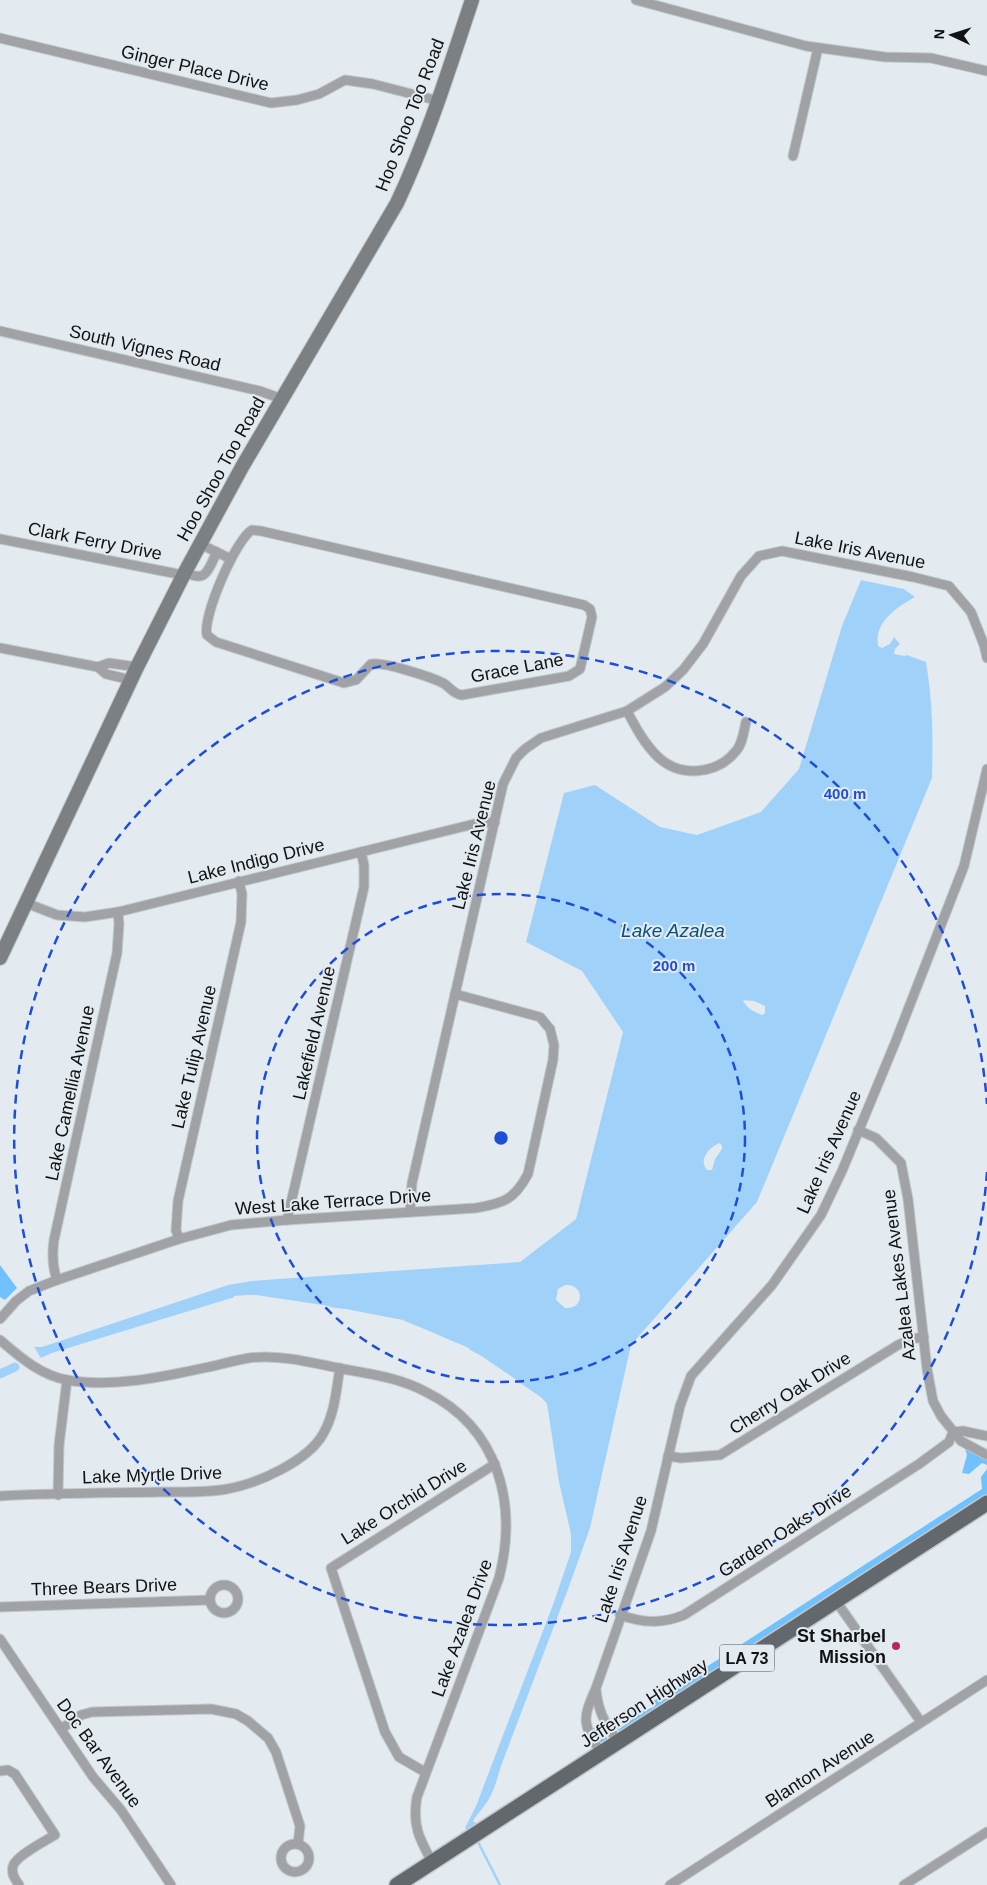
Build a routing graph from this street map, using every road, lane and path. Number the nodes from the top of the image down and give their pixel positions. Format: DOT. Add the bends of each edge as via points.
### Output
graph roads {
  1 [pos="472,0"];
  2 [pos="636,0"];
  3 [pos="0,38"];
  4 [pos="818,48"];
  5 [pos="987,70"];
  6 [pos="439,101"];
  7 [pos="793,156"];
  8 [pos="0,331"];
  9 [pos="282,398"];
  10 [pos="0,539"];
  11 [pos="200,544"];
  12 [pos="217,552"];
  13 [pos="231,559"];
  14 [pos="184,574"];
  15 [pos="0,648"];
  16 [pos="987,658"];
  17 [pos="98,667"];
  18 [pos="134,674"];
  19 [pos="627,711"];
  20 [pos="746,722"];
  21 [pos="987,769"];
  22 [pos="495,822"];
  23 [pos="362,852"];
  24 [pos="239,881"];
  25 [pos="26,903"];
  26 [pos="118,912"];
  27 [pos="0,958"];
  28 [pos="455,994"];
  29 [pos="858,1130"];
  30 [pos="410,1212"];
  31 [pos="287,1220"];
  32 [pos="179,1239"];
  33 [pos="57,1280"];
  34 [pos="0,1319"];
  35 [pos="924,1337"];
  36 [pos="0,1340"];
  37 [pos="340,1368"];
  38 [pos="67,1380"];
  39 [pos="953,1432"];
  40 [pos="987,1436"];
  41 [pos="987,1455"];
  42 [pos="668,1456"];
  43 [pos="495,1464"];
  44 [pos="0,1490"];
  45 [pos="17,1495"];
  46 [pos="58,1495"];
  47 [pos="0,1496"];
  48 [pos="987,1503"];
  49 [pos="210,1600"];
  50 [pos="836,1601"];
  51 [pos="0,1607"];
  52 [pos="620,1615"];
  53 [pos="0,1639"];
  54 [pos="987,1680"];
  55 [pos="596,1688"];
  56 [pos="921,1722"];
  57 [pos="61,1729"];
  58 [pos="618,1742"];
  59 [pos="601,1753"];
  60 [pos="0,1770"];
  61 [pos="425,1772"];
  62 [pos="987,1832"];
  63 [pos="298,1844"];
  64 [pos="432,1862"];
  65 [pos="19,1885"];
  66 [pos="171,1885"];
  67 [pos="397,1885"];
  68 [pos="670,1885"];
  69 [pos="904,1885"];
  1 -- 6 [label="street, Hoo Shoo Too Road"];
  2 -- 4 [label="street"];
  3 -- 6 [label="street, Ginger Place Drive" via="271,103 319,94 345,80"];
  4 -- 5 [label="street" via="885,57 932,58"];
  4 -- 7 [label="street"];
  6 -- 9 [label="street, Hoo Shoo Too Road" via="397,203"];
  8 -- 9 [label="street, South Vignes Road"];
  9 -- 11 [label="street, Hoo Shoo Too Road"];
  10 -- 14 [label="street, Clark Ferry Drive"];
  11 -- 12 [label="street"];
  11 -- 14 [label="street, Hoo Shoo Too Road"];
  12 -- 13 [label="street"];
  12 -- 14 [label="street, Clark Ferry Drive" via="201,576"];
  13 -- 13 [label="street, Grace Lane" via="244,536 256,530 584,605 590,609 592,617 581,666 569,676 467,695 456,694 437,681 379,663 367,666 352,682 341,682 210,638 206,631 207,621"];
  14 -- 18 [label="street, Hoo Shoo Too Road"];
  15 -- 17 [label="street"];
  16 -- 19 [label="street, Lake Iris Avenue" via="971,612 949,586 782,551 759,556 741,576 703,644 683,670 665,687"];
  17 -- 18 [label="street" via="106,674"];
  17 -- 18 [label="street" via="109,663"];
  18 -- 25 [label="street, Hoo Shoo Too Road"];
  19 -- 20 [label="street" via="641,738 658,758 677,770 700,772 724,762 738,750"];
  19 -- 22 [label="street, Lake Iris Avenue" via="541,738 525,749 516,758 503,784"];
  21 -- 29 [label="street, Lake Iris Avenue" via="964,866"];
  22 -- 23 [label="street, Lake Indigo Drive" via="478,823"];
  22 -- 28 [label="street, Lake Iris Avenue"];
  23 -- 24 [label="street, Lake Indigo Drive"];
  23 -- 31 [label="street, Lakefield Avenue" via="364,887"];
  24 -- 26 [label="street, Lake Indigo Drive"];
  24 -- 32 [label="street, Lake Tulip Avenue" via="241,922 178,1201 176,1230"];
  25 -- 26 [label="street, Lake Indigo Drive" via="57,915 85,917"];
  25 -- 27 [label="street, Hoo Shoo Too Road"];
  26 -- 33 [label="street, Lake Camellia Avenue" via="117,953 54,1240 53,1270"];
  28 -- 30 [label="street, Lake Iris Avenue" via="412,1183"];
  28 -- 30 [label="street, West Lake Terrace Drive" via="540,1017 550,1029 553,1060 528,1174 520,1189 497,1205"];
  29 -- 35 [label="street, Azalea Lakes Avenue" via="876,1138 901,1163"];
  29 -- 42 [label="street, Lake Iris Avenue" via="821,1216 772,1285 691,1376"];
  30 -- 31 [label="street, West Lake Terrace Drive"];
  31 -- 32 [label="street, West Lake Terrace Drive" via="231,1225"];
  32 -- 33 [label="street, West Lake Terrace Drive"];
  33 -- 34 [label="street, West Lake Terrace Drive" via="28,1291"];
  35 -- 39 [label="street, Azalea Lakes Avenue" via="933,1401"];
  35 -- 42 [label="street, Cherry Oak Drive" via="898,1346 720,1455"];
  36 -- 38 [label="street, Lake Azalea Drive" via="33,1367"];
  37 -- 38 [label="street, Lake Azalea Drive" via="283,1358 250,1358 125,1381"];
  37 -- 43 [label="street, Lake Azalea Drive" via="392,1379 428,1392 469,1422 481,1436"];
  37 -- 46 [label="street, Lake Myrtle Drive" via="334,1407 323,1435 304,1454 271,1475 249,1484 212,1491"];
  38 -- 46 [label="street" via="59,1444"];
  39 -- 40 [label="street"];
  39 -- 41 [label="street, Azalea Lakes Avenue" via="960,1441"];
  39 -- 52 [label="street, Garden Oaks Drive" via="949,1442 919,1464 684,1615 646,1622"];
  42 -- 52 [label="street, Lake Iris Avenue" via="651,1531"];
  43 -- 61 [label="street, Lake Azalea Drive" via="505,1508 505,1556"];
  43 -- 61 [label="street, Lake Orchid Drive" via="331,1568 385,1732 399,1757"];
  44 -- 45 [label="street, Lake Myrtle Drive"];
  45 -- 46 [label="street, Lake Myrtle Drive"];
  45 -- 47 [label="street, Lake Myrtle Drive"];
  48 -- 50 [label="main road, Jefferson Highway / LA 73"];
  49 -- 51 [label="street, Three Bears Drive"];
  50 -- 56 [label="street"];
  50 -- 58 [label="main road, Jefferson Highway / LA 73"];
  52 -- 55 [label="street, Lake Iris Avenue"];
  53 -- 57 [label="street, Doc Bar Avenue"];
  54 -- 56 [label="street, Blanton Avenue"];
  55 -- 58 [label="street, Lake Iris Avenue" via="598,1707"];
  55 -- 59 [label="street, Lake Iris Avenue" via="587,1708 586,1724"];
  56 -- 68 [label="street, Blanton Avenue"];
  57 -- 63 [label="street" via="81,1715 92,1712 211,1709 236,1714 258,1728 276,1752 300,1826"];
  57 -- 66 [label="street, Doc Bar Avenue"];
  58 -- 59 [label="main road, Jefferson Highway / LA 73"];
  59 -- 64 [label="main road, Jefferson Highway / LA 73"];
  60 -- 65 [label="street" via="15,1774 55,1835 14,1863 12,1873"];
  61 -- 64 [label="street, Lake Azalea Drive" via="417,1797 415,1822 419,1838"];
  62 -- 69 [label="street"];
  64 -- 67 [label="main road, Jefferson Highway / LA 73"];
}
